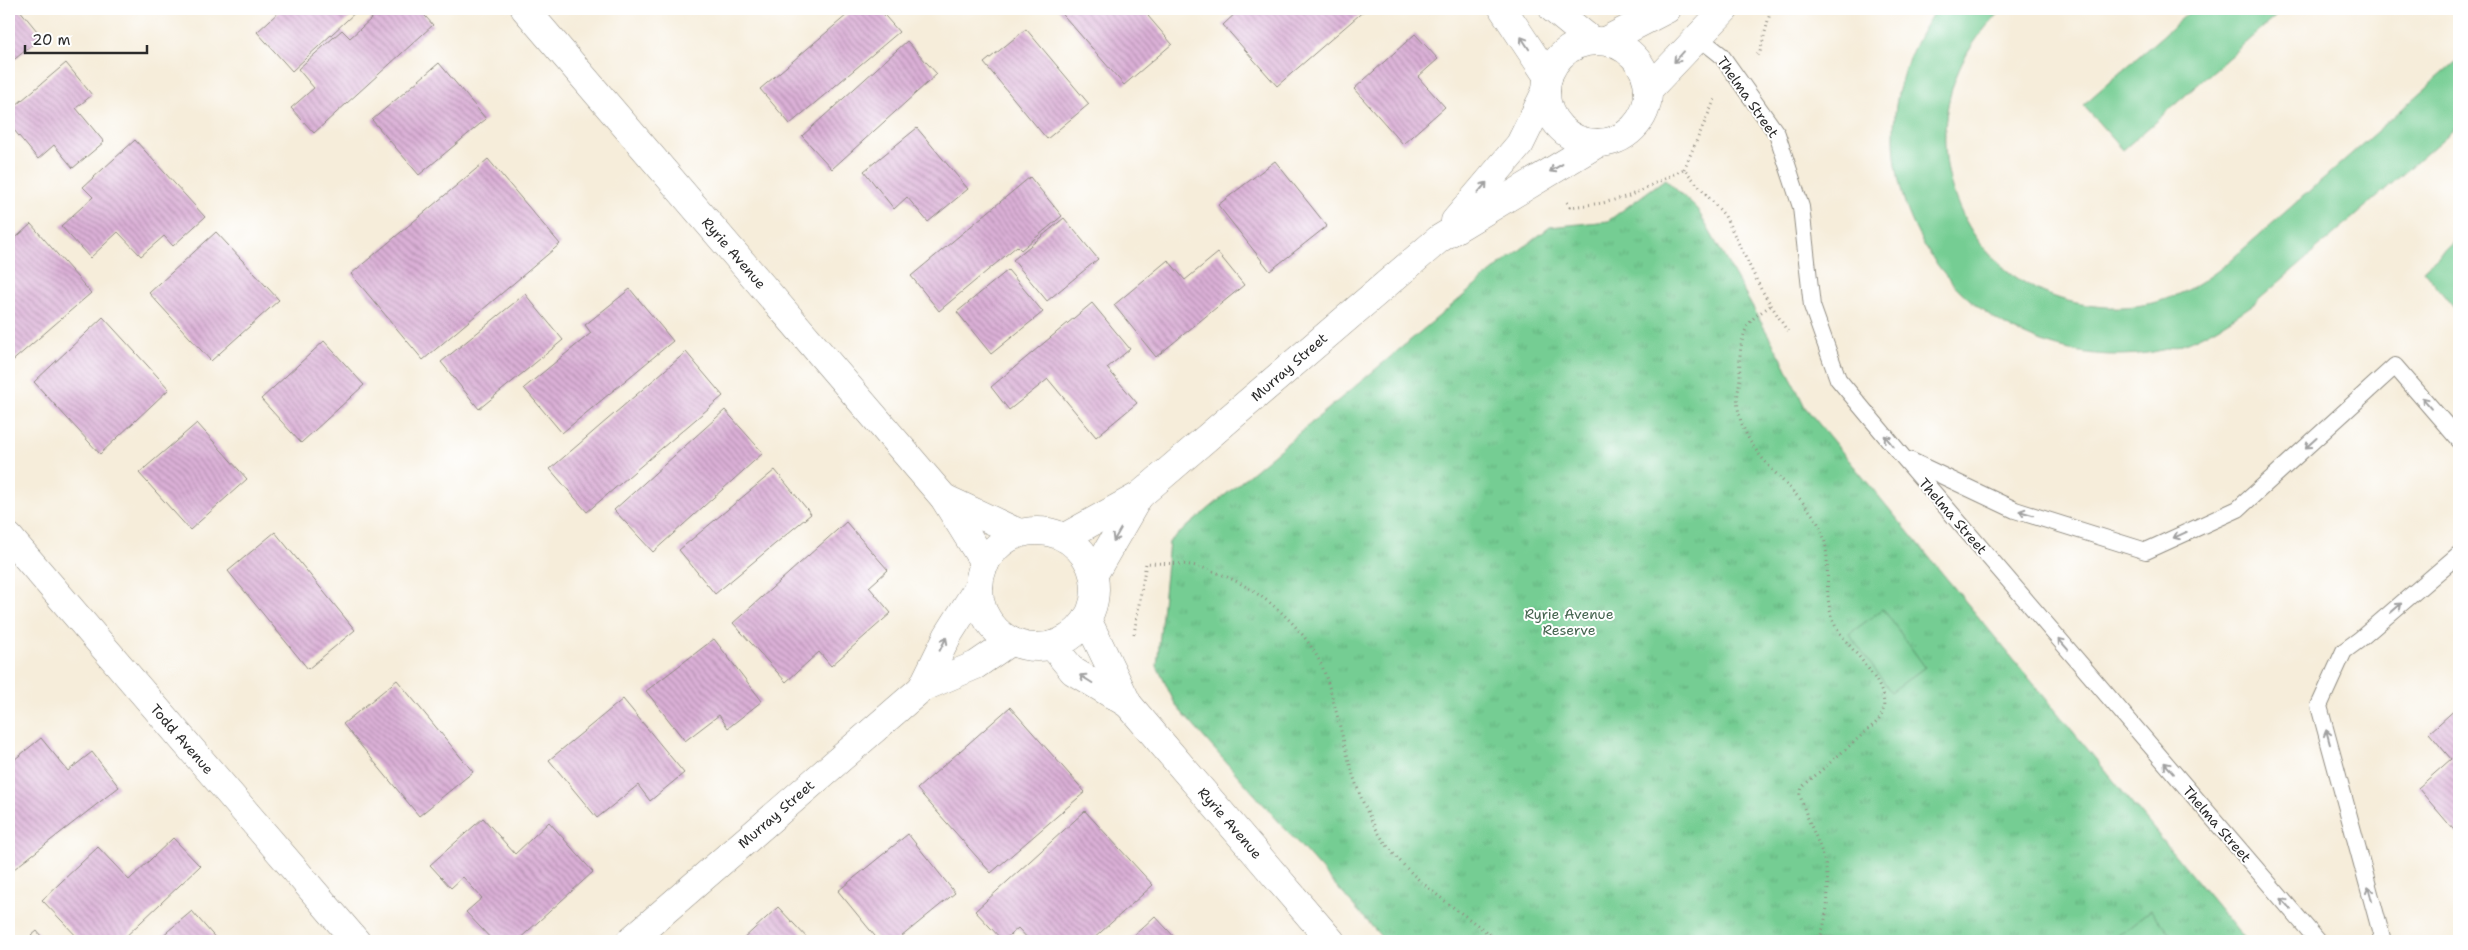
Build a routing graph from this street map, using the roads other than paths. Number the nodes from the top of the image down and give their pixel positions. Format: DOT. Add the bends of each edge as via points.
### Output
graph roads {
  1 [pos="525,9"];
  2 [pos="1503,9"];
  3 [pos="1553,9"];
  4 [pos="1667,9"];
  5 [pos="1725,9"];
  6 [pos="1697,36"];
  7 [pos="1598,41"];
  8 [pos="1547,84"];
  9 [pos="1648,90"];
  10 [pos="1598,143"];
  11 [pos="1440,239"];
  12 [pos="2459,440"];
  13 [pos="1903,458"];
  14 [pos="1139,496"];
  15 [pos="944,498"];
  16 [pos="1019,534"];
  17 [pos="9,537"];
  18 [pos="1065,537"];
  19 [pos="2459,554"];
  20 [pos="1094,574"];
  21 [pos="982,575"];
  22 [pos="1087,620"];
  23 [pos="1011,641"];
  24 [pos="1052,645"];
  25 [pos="922,688"];
  26 [pos="1128,704"];
  27 [pos="356,941"];
  28 [pos="630,941"];
  29 [pos="1332,941"];
  30 [pos="2318,941"];
  31 [pos="2383,941"];
  1 -- 15 [label="main road, Ryrie Avenue"];
  8 -- 2 [label="main road, one-way"];
  3 -- 7 [label="main road"];
  4 -- 7 [label="main road"];
  5 -- 6 [label="main road"];
  6 -- 9 [label="main road, one-way"];
  13 -- 6 [label="lane, Thelma Street, one-way" via="1838,379 1812,306 1801,207 1777,134 1721,55"];
  7 -- 8 [label="main road" via="1577,44 1564,52 1554,64"];
  7 -- 9 [label="main road" via="1622,47 1635,58 1645,73"];
  8 -- 10 [label="main road" via="1548,108 1556,122 1582,141"];
  11 -- 8 [label="main road, Murray Street, one-way" via="1520,144"];
  9 -- 10 [label="main road" via="1646,107 1628,133"];
  10 -- 11 [label="main road, Murray Street, one-way"];
  11 -- 14 [label="main road, Murray Street"];
  12 -- 13 [label="lane, one-way" via="2395,366 2238,509 2146,551 2015,510"];
  30 -- 13 [label="lane, Thelma Street, one-way"];
  14 -- 18 [label="main road, Murray Street"];
  14 -- 20 [label="main road, Murray Street, one-way"];
  15 -- 16 [label="main road, Ryrie Avenue"];
  15 -- 21 [label="main road, Ryrie Avenue"];
  16 -- 18 [label="main road" via="1042,531"];
  16 -- 21 [label="main road" via="998,545"];
  17 -- 27 [label="main road, Todd Avenue"];
  18 -- 20 [label="main road" via="1085,553"];
  31 -- 19 [label="lane, one-way" via="2319,706 2344,651"];
  20 -- 22 [label="main road" via="1095,597"];
  21 -- 23 [label="main road" via="982,609 994,628"];
  25 -- 21 [label="main road, Murray Street, one-way"];
  22 -- 24 [label="main road" via="1071,636"];
  22 -- 26 [label="main road, Ryrie Avenue"];
  23 -- 24 [label="main road" via="1031,646"];
  23 -- 25 [label="main road, Murray Street" via="976,665"];
  26 -- 24 [label="main road, Ryrie Avenue, one-way" via="1073,671"];
  25 -- 28 [label="main road, Murray Street"];
  26 -- 29 [label="main road, Ryrie Avenue"];
}
